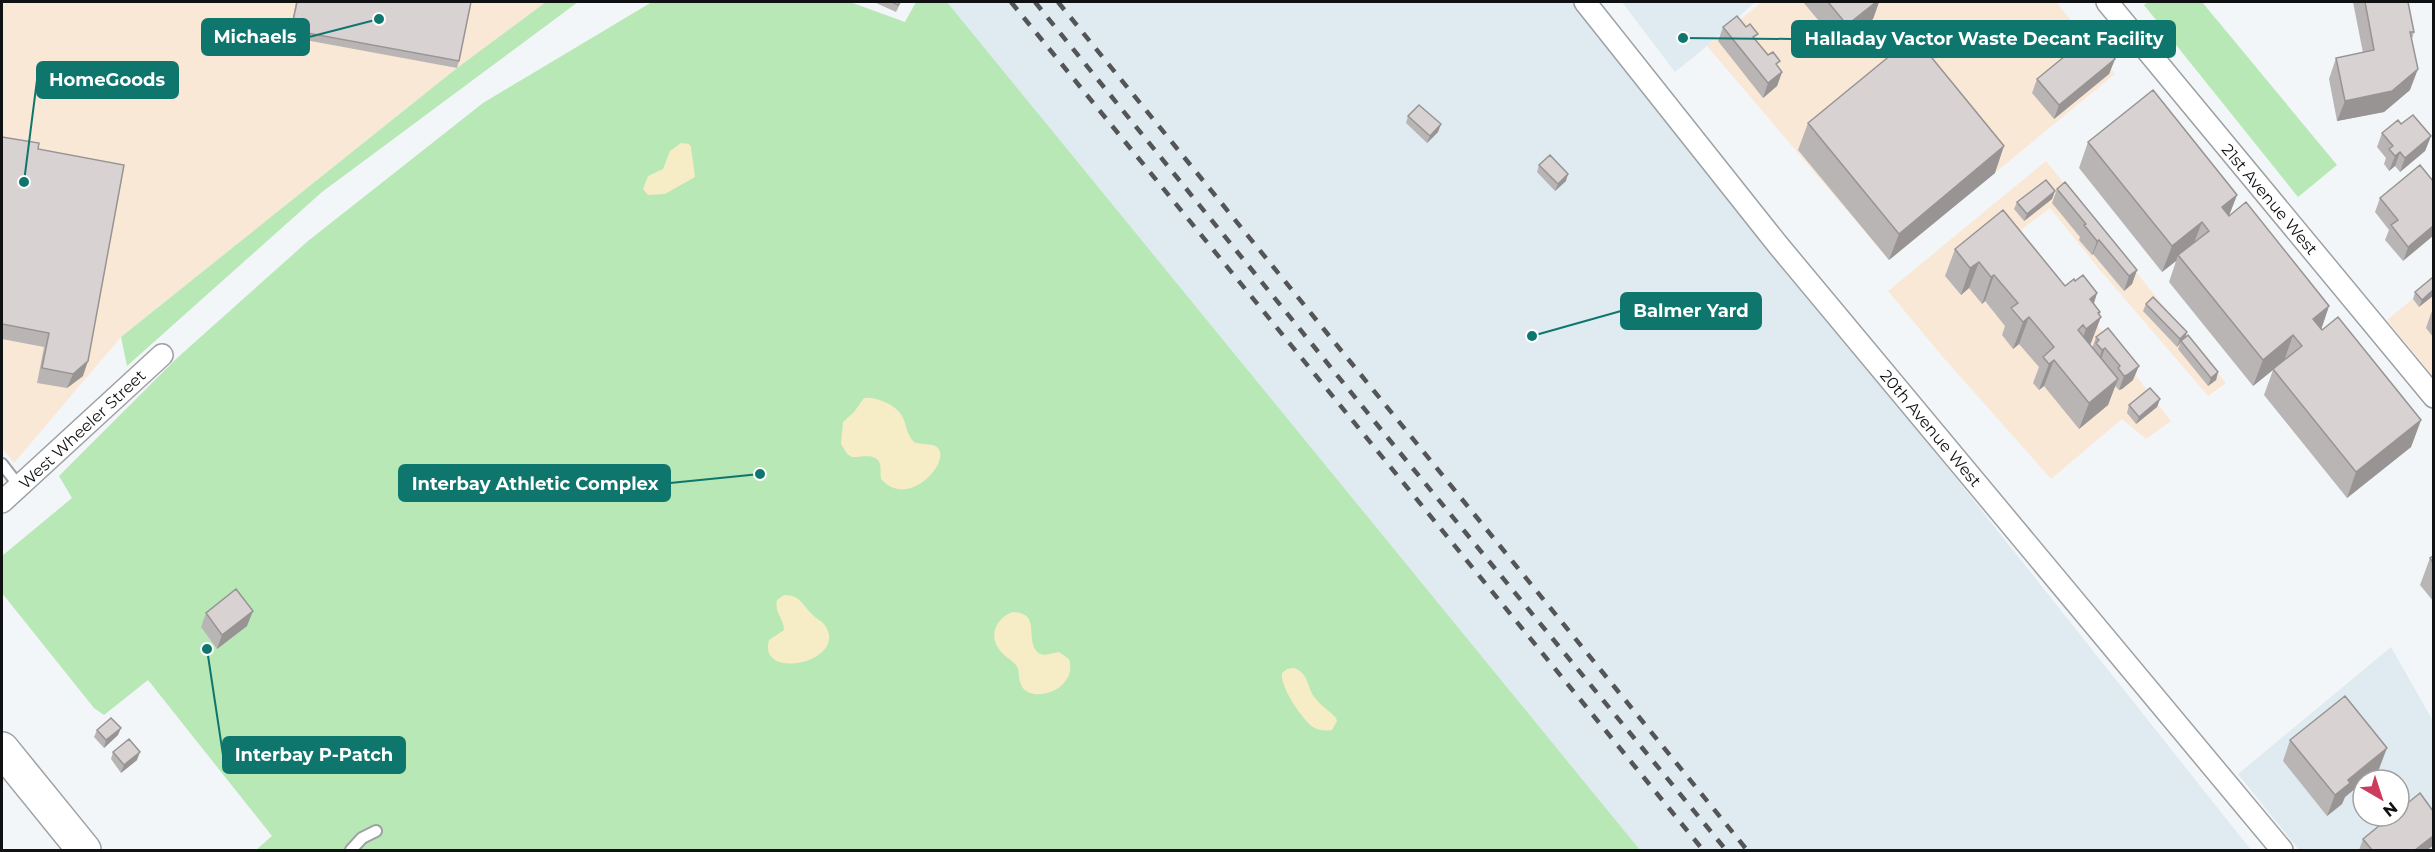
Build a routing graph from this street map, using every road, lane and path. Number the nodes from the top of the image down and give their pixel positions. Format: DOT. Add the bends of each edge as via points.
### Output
graph roads {
  1 [pos="1585,2"];
  2 [pos="2107,2"];
  3 [pos="162,355"];
  4 [pos="2433,397"];
  5 [pos="2,464"];
  6 [pos="19,486"];
  7 [pos="2,502"];
  8 [pos="2,749"];
  9 [pos="376,831"];
  10 [pos="84,850"];
  11 [pos="351,850"];
  12 [pos="2282,850"];
  1 -- 12 [label="street, 20th Avenue West" via="1778,245"];
  2 -- 4 [label="street, 21st Avenue West"];
  3 -- 6 [label="street, West Wheeler Street"];
  5 -- 6 [label="lane"];
  6 -- 7 [label="street, West Wheeler Street"];
  8 -- 10 [label="main road"];
  9 -- 11 [label="lane"];
}
